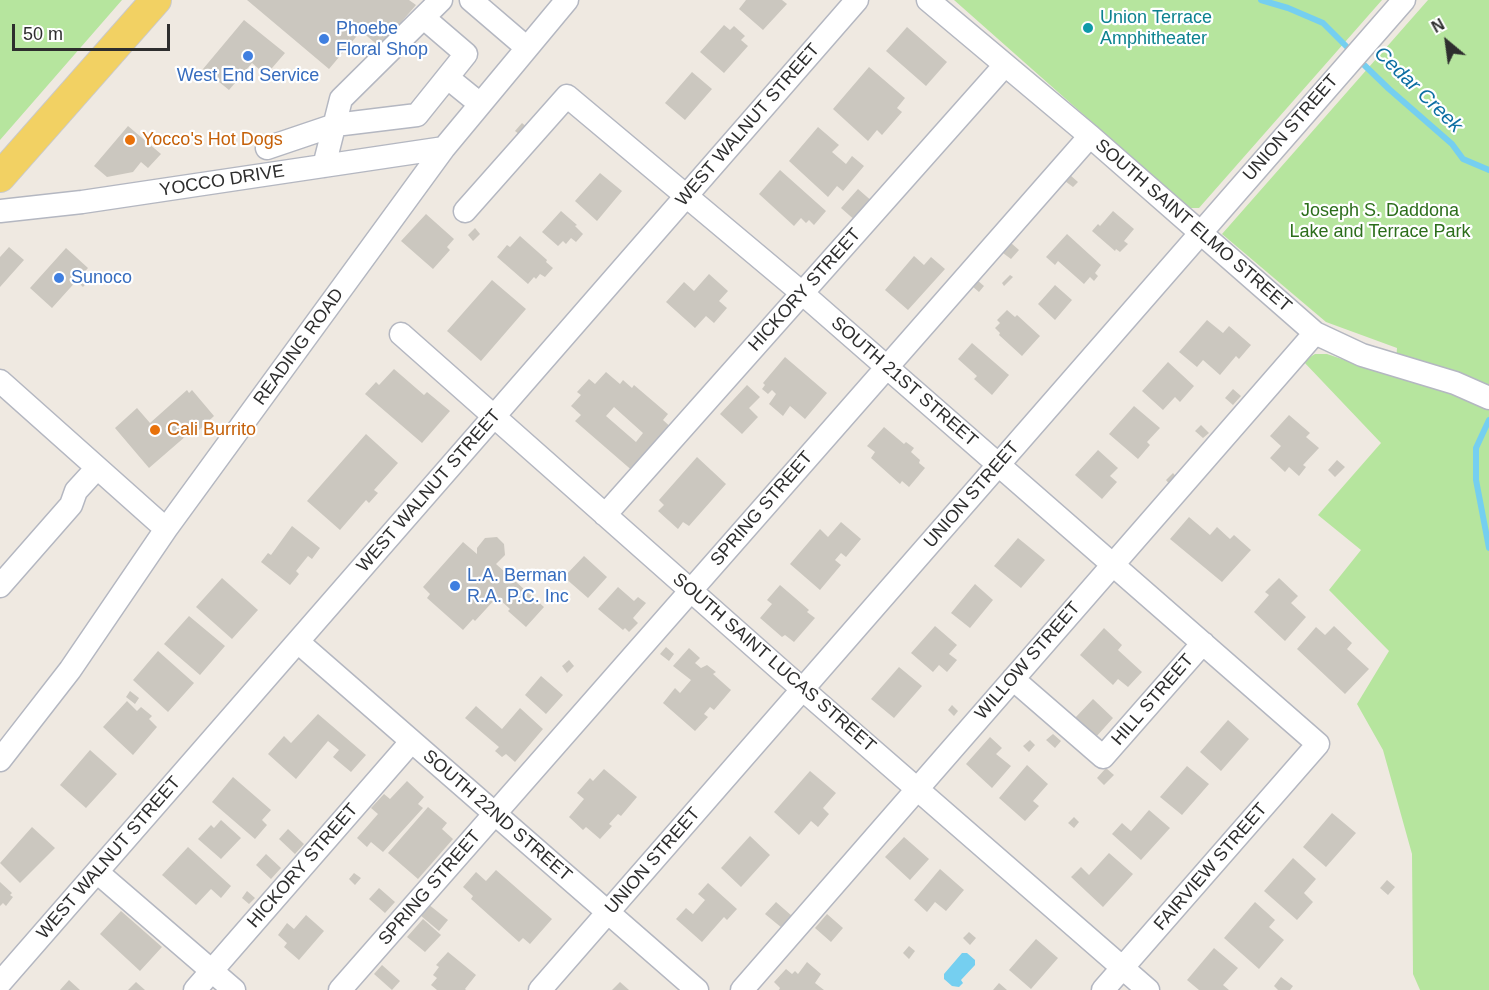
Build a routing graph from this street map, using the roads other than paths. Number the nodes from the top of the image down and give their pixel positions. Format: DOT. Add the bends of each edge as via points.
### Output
graph roads {
  1 [pos="156,0"];
  2 [pos="441,0"];
  3 [pos="471,0"];
  4 [pos="567,0"];
  5 [pos="858,0"];
  6 [pos="928,0"];
  7 [pos="1404,0"];
  8 [pos="424,18"];
  9 [pos="527,48"];
  10 [pos="1005,65"];
  11 [pos="448,78"];
  12 [pos="480,104"];
  13 [pos="335,125"];
  14 [pos="1090,136"];
  15 [pos="267,148"];
  16 [pos="444,148"];
  17 [pos="324,166"];
  18 [pos="0,177"];
  19 [pos="687,195"];
  20 [pos="0,211"];
  21 [pos="465,211"];
  22 [pos="1201,233"];
  23 [pos="802,293"];
  24 [pos="1315,333"];
  25 [pos="402,334"];
  26 [pos="887,367"];
  27 [pos="3,389"];
  28 [pos="1489,398"];
  29 [pos="494,417"];
  30 [pos="999,464"];
  31 [pos="97,468"];
  32 [pos="605,515"];
  33 [pos="166,530"];
  34 [pos="1113,564"];
  35 [pos="0,586"];
  36 [pos="691,590"];
  37 [pos="298,642"];
  38 [pos="1203,643"];
  39 [pos="1013,679"];
  40 [pos="803,689"];
  41 [pos="411,742"];
  42 [pos="1318,744"];
  43 [pos="0,760"];
  44 [pos="917,789"];
  45 [pos="495,814"];
  46 [pos="97,872"];
  47 [pos="608,913"];
  48 [pos="1122,968"];
  49 [pos="212,971"];
  50 [pos="0,983"];
  51 [pos="195,990"];
  52 [pos="234,990"];
  53 [pos="340,990"];
  54 [pos="540,990"];
  55 [pos="697,990"];
  56 [pos="742,990"];
  57 [pos="1103,990"];
  58 [pos="1148,990"];
  1 -- 18 [label="main road"];
  2 -- 8 [label="street"];
  3 -- 9 [label="street"];
  4 -- 9 [label="street, READING ROAD"];
  5 -- 19 [label="street, WEST WALNUT STREET"];
  6 -- 10 [label="street, SOUTH SAINT ELMO STREET"];
  7 -- 22 [label="street, UNION STREET"];
  8 -- 11 [label="street" via="466,54"];
  8 -- 13 [label="street" via="341,99"];
  9 -- 12 [label="street, READING ROAD"];
  10 -- 14 [label="street, SOUTH SAINT ELMO STREET"];
  10 -- 23 [label="street, HICKORY STREET"];
  11 -- 12 [label="street"];
  11 -- 13 [label="street" via="417,115"];
  12 -- 16 [label="street, READING ROAD"];
  13 -- 15 [label="street"];
  13 -- 17 [label="street"];
  14 -- 22 [label="street, SOUTH SAINT ELMO STREET"];
  14 -- 26 [label="street, SPRING STREET"];
  16 -- 17 [label="street, YOCCO DRIVE"];
  16 -- 33 [label="street, READING ROAD"];
  17 -- 20 [label="street, YOCCO DRIVE"];
  19 -- 21 [label="street, SOUTH 21ST STREET" via="567,96"];
  19 -- 23 [label="street, SOUTH 21ST STREET"];
  19 -- 29 [label="street, WEST WALNUT STREET"];
  22 -- 24 [label="street, SOUTH SAINT ELMO STREET"];
  22 -- 30 [label="street, UNION STREET"];
  23 -- 26 [label="street, SOUTH 21ST STREET"];
  23 -- 32 [label="street, HICKORY STREET"];
  24 -- 28 [label="street, SOUTH SAINT ELMO STREET" via="1362,355 1463,386"];
  24 -- 34 [label="street, WILLOW STREET"];
  25 -- 29 [label="street, SOUTH SAINT LUCAS STREET"];
  26 -- 30 [label="street, SOUTH 21ST STREET"];
  26 -- 36 [label="street, SPRING STREET"];
  27 -- 31 [label="street"];
  29 -- 32 [label="street, SOUTH SAINT LUCAS STREET"];
  29 -- 37 [label="street, WEST WALNUT STREET"];
  30 -- 34 [label="street, SOUTH 21ST STREET"];
  30 -- 40 [label="street, UNION STREET"];
  31 -- 33 [label="street"];
  31 -- 35 [label="street" via="76,491 71,505"];
  32 -- 36 [label="street, SOUTH SAINT LUCAS STREET"];
  33 -- 43 [label="street, READING ROAD" via="70,670"];
  34 -- 38 [label="street, SOUTH 21ST STREET"];
  34 -- 39 [label="street, WILLOW STREET"];
  36 -- 40 [label="street, SOUTH SAINT LUCAS STREET"];
  36 -- 45 [label="street, SPRING STREET"];
  37 -- 41 [label="street, SOUTH 22ND STREET"];
  37 -- 46 [label="street, WEST WALNUT STREET"];
  38 -- 39 [label="street, HILL STREET" via="1103,757"];
  38 -- 42 [label="street, SOUTH 21ST STREET"];
  39 -- 44 [label="street, WILLOW STREET"];
  40 -- 44 [label="street, SOUTH SAINT LUCAS STREET"];
  40 -- 47 [label="street, UNION STREET"];
  41 -- 45 [label="street, SOUTH 22ND STREET"];
  41 -- 49 [label="street, HICKORY STREET"];
  42 -- 48 [label="street, FAIRVIEW STREET"];
  44 -- 48 [label="street, SOUTH SAINT LUCAS STREET"];
  44 -- 56 [label="street, WILLOW STREET"];
  45 -- 47 [label="street, SOUTH 22ND STREET"];
  45 -- 53 [label="street, SPRING STREET"];
  46 -- 49 [label="street"];
  46 -- 50 [label="street, WEST WALNUT STREET"];
  47 -- 54 [label="street, UNION STREET"];
  47 -- 55 [label="street, SOUTH 22ND STREET"];
  48 -- 57 [label="street, FAIRVIEW STREET"];
  48 -- 58 [label="street, SOUTH SAINT LUCAS STREET"];
  49 -- 51 [label="street, HICKORY STREET"];
  49 -- 52 [label="street"];
}
